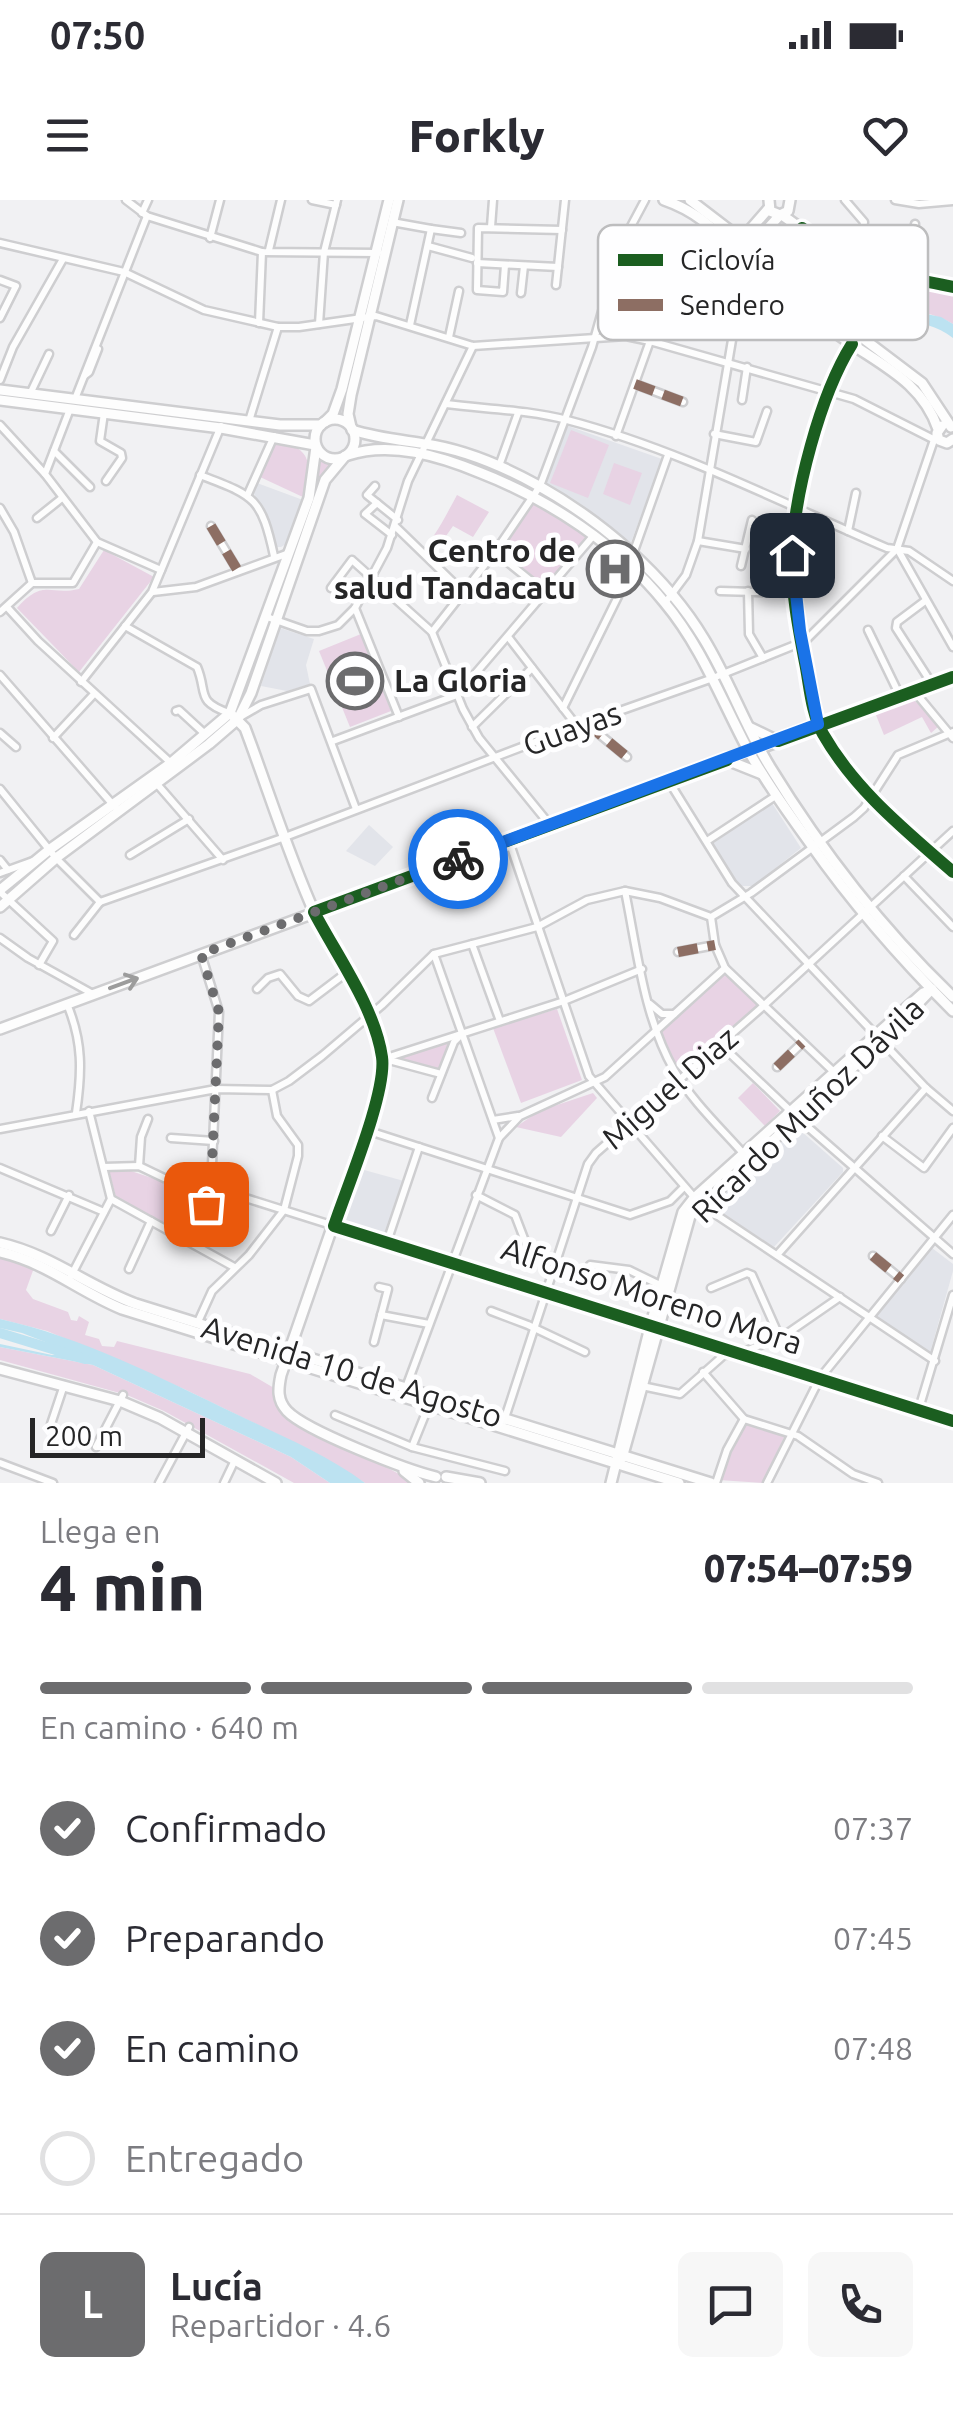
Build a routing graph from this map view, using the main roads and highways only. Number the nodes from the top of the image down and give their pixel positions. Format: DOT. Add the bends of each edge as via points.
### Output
graph roads {
  1 [pos="389,200"];
  2 [pos="398,200"];
  3 [pos="664,200"];
  4 [pos="690,200"];
  5 [pos="790,203"];
  6 [pos="768,205"];
  7 [pos="780,216"];
  8 [pos="706,225"];
  9 [pos="724,225"];
  10 [pos="752,225"];
  11 [pos="772,225"];
  12 [pos="798,225"];
  13 [pos="804,225"];
  14 [pos="380,254"];
  15 [pos="928,279"];
  16 [pos="953,285"];
  17 [pos="366,316"];
  18 [pos="847,340"];
  19 [pos="865,340"];
  20 [pos="0,390"];
  21 [pos="0,400"];
  22 [pos="73,404"];
  23 [pos="222,422"];
  24 [pos="323,423"];
  25 [pos="352,428"];
  26 [pos="952,428"];
  27 [pos="943,439"];
  28 [pos="316,446"];
  29 [pos="426,449"];
  30 [pos="346,455"];
  31 [pos="596,532"];
  32 [pos="295,554"];
  33 [pos="669,599"];
  34 [pos="272,618"];
  35 [pos="953,676"];
  36 [pos="234,716"];
  37 [pos="741,726"];
  38 [pos="778,741"];
  39 [pos="754,750"];
  40 [pos="727,760"];
  41 [pos="174,766"];
  42 [pos="768,773"];
  43 [pos="116,808"];
  44 [pos="817,845"];
  45 [pos="52,854"];
  46 [pos="2,898"];
  47 [pos="314,912"];
  48 [pos="935,986"];
  49 [pos="953,997"];
  50 [pos="953,1010"];
  51 [pos="0,1030"];
  52 [pos="697,1201"];
  53 [pos="0,1243"];
  54 [pos="0,1252"];
  55 [pos="71,1276"];
  56 [pos="664,1286"];
  57 [pos="653,1328"];
  58 [pos="288,1356"];
  59 [pos="0,1369"];
  60 [pos="404,1393"];
  61 [pos="504,1423"];
  62 [pos="618,1458"];
  63 [pos="398,1467"];
  64 [pos="441,1480"];
  65 [pos="276,1483"];
  66 [pos="418,1483"];
  67 [pos="480,1483"];
  68 [pos="610,1483"];
  69 [pos="679,1483"];
  70 [pos="714,1483"];
  1 -- 14 [label="main road"];
  2 -- 14 [label="main road"];
  3 -- 8 [label="main road"];
  4 -- 9 [label="main road"];
  5 -- 7 [label="main road"];
  5 -- 13 [label="main road"];
  6 -- 7 [label="main road"];
  6 -- 10 [label="main road"];
  7 -- 11 [label="main road"];
  7 -- 12 [label="main road"];
  14 -- 17 [label="main road"];
  15 -- 16 [label="main road"];
  17 -- 24 [label="main road" via="338,404"];
  17 -- 25 [label="main road" via="349,407"];
  18 -- 27 [label="main road" via="916,389"];
  19 -- 26 [label="main road" via="922,383"];
  20 -- 22 [label="main road"];
  21 -- 22 [label="main road"];
  22 -- 23 [label="main road"];
  22 -- 23 [label="main road"];
  23 -- 24 [label="main road"];
  23 -- 28 [label="main road"];
  24 -- 25 [label="main road" via="336,419"];
  24 -- 28 [label="main road"];
  25 -- 29 [label="main road"];
  25 -- 30 [label="main road" via="354,443"];
  26 -- 27 [label="main road" via="945,425"];
  28 -- 30 [label="main road" via="329,458"];
  28 -- 32 [label="main road"];
  29 -- 30 [label="main road"];
  29 -- 31 [label="main road"];
  29 -- 31 [label="main road" via="499,466 540,486"];
  30 -- 32 [label="main road" via="324,480"];
  31 -- 33 [label="main road"];
  31 -- 33 [label="main road" via="633,555"];
  32 -- 34 [label="main road"];
  33 -- 37 [label="main road"];
  34 -- 36 [label="main road"];
  34 -- 36 [label="main road" via="251,693"];
  35 -- 38 [label="main road"];
  36 -- 41 [label="main road"];
  36 -- 41 [label="main road"];
  36 -- 47 [label="main road" via="245,728"];
  37 -- 38 [label="main road"];
  37 -- 39 [label="main road"];
  37 -- 40 [label="main road"];
  38 -- 39 [label="main road"];
  38 -- 42 [label="main road"];
  39 -- 40 [label="main road"];
  39 -- 42 [label="main road"];
  40 -- 42 [label="main road"];
  40 -- 47 [label="main road"];
  41 -- 43 [label="main road"];
  41 -- 43 [label="main road"];
  42 -- 44 [label="main road"];
  42 -- 44 [label="main road"];
  43 -- 45 [label="main road"];
  44 -- 48 [label="main road"];
  45 -- 46 [label="main road"];
  45 -- 46 [label="main road" via="39,858"];
  51 -- 47 [label="main road, one-way"];
  47 -- 58 [label="main road" via="370,1015 384,1059 380,1089"];
  48 -- 49 [label="main road"];
  48 -- 50 [label="main road"];
  48 -- 52 [label="main road, Ricardo Muñoz Dávila"];
  52 -- 56 [label="main road, Ricardo Muñoz Dávila"];
  52 -- 56 [label="main road, Ricardo Muñoz Dávila" via="683,1212"];
  53 -- 55 [label="main road, Avenida 10 de Agosto" via="41,1254"];
  54 -- 55 [label="main road, Avenida 10 de Agosto"];
  55 -- 58 [label="main road, Avenida 10 de Agosto"];
  56 -- 57 [label="main road, Ricardo Muñoz Dávila"];
  57 -- 62 [label="main road, Ricardo Muñoz Dávila"];
  57 -- 62 [label="main road, Ricardo Muñoz Dávila"];
  58 -- 60 [label="main road, Avenida 10 de Agosto"];
  58 -- 63 [label="main road" via="278,1389 286,1410"];
  59 -- 65 [label="main road" via="122,1398"];
  60 -- 61 [label="main road, Avenida 10 de Agosto"];
  60 -- 61 [label="main road, Avenida 10 de Agosto"];
  61 -- 62 [label="main road, Avenida 10 de Agosto"];
  62 -- 68 [label="main road"];
  62 -- 69 [label="main road, Avenida 10 de Agosto"];
  62 -- 70 [label="main road, Avenida 10 de Agosto"];
  63 -- 64 [label="main road"];
  63 -- 66 [label="main road"];
  64 -- 67 [label="main road"];
}
